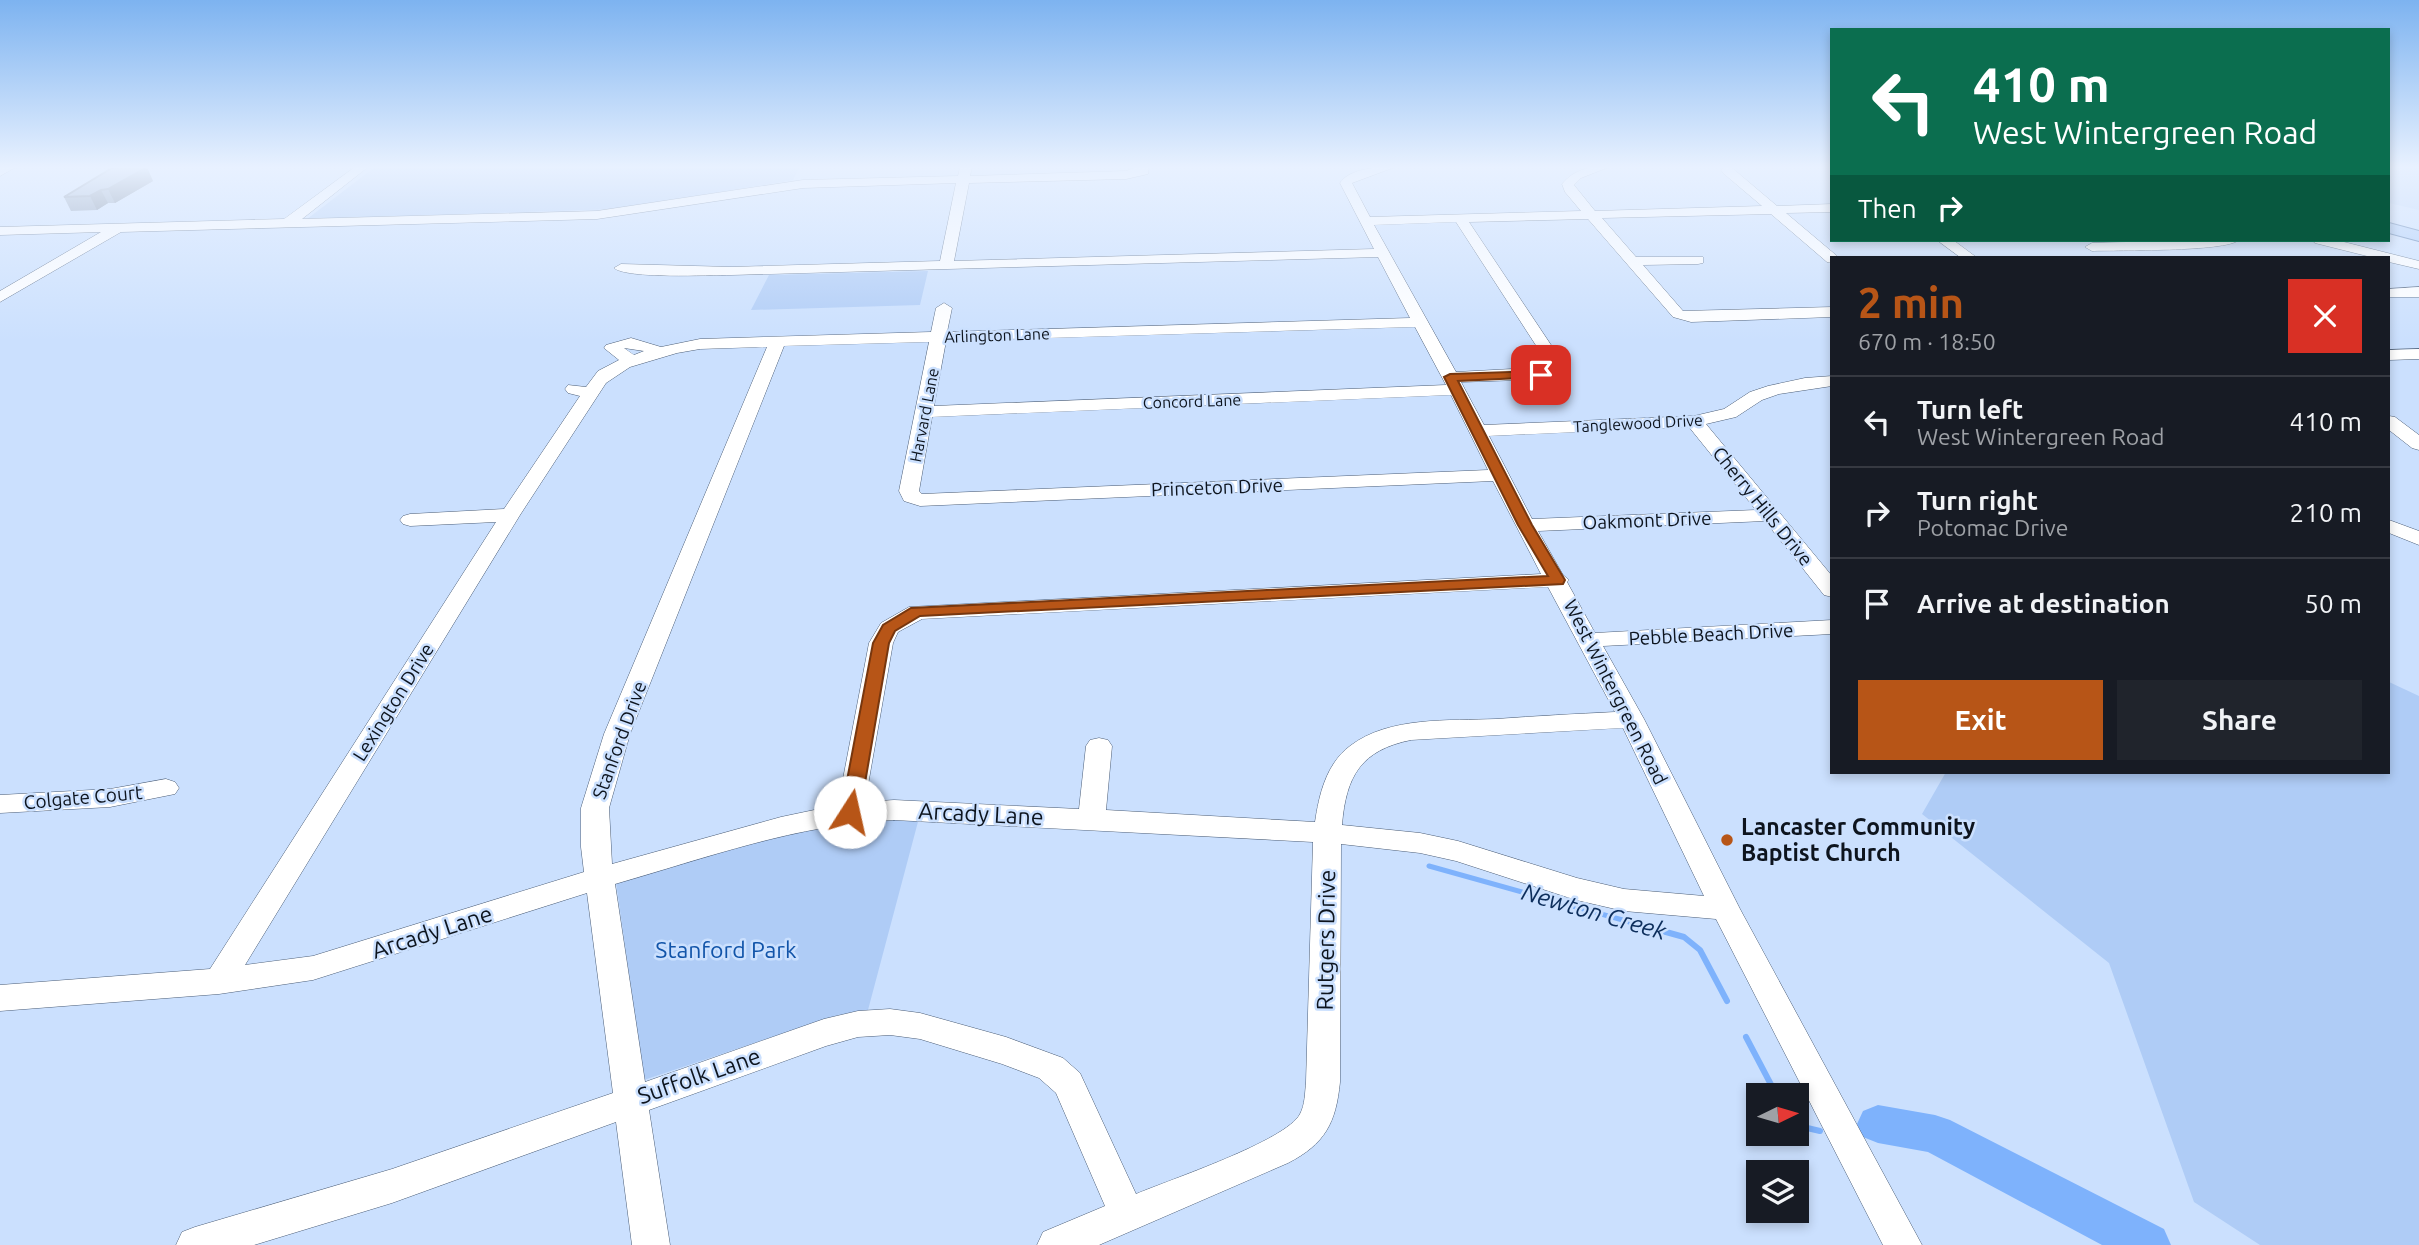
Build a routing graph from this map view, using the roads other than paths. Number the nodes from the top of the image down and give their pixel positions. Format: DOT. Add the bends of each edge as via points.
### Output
graph roads {
  1 [pos="217,225"];
  2 [pos="954,225"];
  3 [pos="1366,225"];
  4 [pos="1464,225"];
  5 [pos="1600,225"];
  6 [pos="1793,225"];
  7 [pos="119,228"];
  8 [pos="2390,228"];
  9 [pos="0,231"];
  10 [pos="2419,236"];
  11 [pos="1947,242"];
  12 [pos="2213,242"];
  13 [pos="2328,242"];
  14 [pos="2092,247"];
  15 [pos="1381,253"];
  16 [pos="1968,256"];
  17 [pos="2383,256"];
  18 [pos="1830,257"];
  19 [pos="2390,258"];
  20 [pos="1698,260"];
  21 [pos="1631,261"];
  22 [pos="946,265"];
  23 [pos="2419,265"];
  24 [pos="621,268"];
  25 [pos="2419,292"];
  26 [pos="2390,293"];
  27 [pos="0,297"];
  28 [pos="944,308"];
  29 [pos="1830,312"];
  30 [pos="1698,317"];
  31 [pos="1419,322"];
  32 [pos="939,337"];
  33 [pos="778,341"];
  34 [pos="661,353"];
  35 [pos="2419,354"];
  36 [pos="2390,355"];
  37 [pos="634,362"];
  38 [pos="1830,383"];
  39 [pos="1454,384"];
  40 [pos="582,391"];
  41 [pos="926,412"];
  42 [pos="1694,421"];
  43 [pos="2390,422"];
  44 [pos="569,426"];
  45 [pos="1477,431"];
  46 [pos="2419,444"];
  47 [pos="1499,475"];
  48 [pos="935,499"];
  49 [pos="1770,514"];
  50 [pos="510,515"];
  51 [pos="410,520"];
  52 [pos="1525,525"];
  53 [pos="1558,580"];
  54 [pos="1830,588"];
  55 [pos="1830,627"];
  56 [pos="1589,640"];
  57 [pos="1631,719"];
  58 [pos="1099,746"];
  59 [pos="166,788"];
  60 [pos="0,804"];
  61 [pos="850,812"];
  62 [pos="1091,819"];
  63 [pos="1328,833"];
  64 [pos="600,878"];
  65 [pos="1725,909"];
  66 [pos="219,981"];
  67 [pos="0,998"];
  68 [pos="631,1100"];
  69 [pos="1127,1214"];
  70 [pos="195,1245"];
  71 [pos="652,1245"];
  72 [pos="1056,1245"];
  73 [pos="1903,1245"];
  1 -- 7 [label="street"];
  2 -- 22 [label="street"];
  3 -- 15 [label="street, West Wintergreen Road"];
  4 -- 39 [label="street, Concord Lane" via="1559,369 1550,374"];
  5 -- 21 [label="street"];
  6 -- 18 [label="street"];
  7 -- 9 [label="street"];
  7 -- 27 [label="street"];
  8 -- 10 [label="main road"];
  11 -- 16 [label="street"];
  12 -- 14 [label="street"];
  13 -- 17 [label="street"];
  15 -- 22 [label="street"];
  15 -- 31 [label="street, West Wintergreen Road"];
  19 -- 23 [label="street"];
  20 -- 21 [label="street"];
  21 -- 30 [label="street" via="1678,314"];
  22 -- 24 [label="street" via="731,271"];
  25 -- 26 [label="street"];
  28 -- 32 [label="street, Harvard Lane"];
  29 -- 30 [label="street"];
  31 -- 32 [label="street, Arlington Lane"];
  31 -- 39 [label="street, West Wintergreen Road"];
  32 -- 33 [label="street, Arlington Lane"];
  32 -- 41 [label="street, Harvard Lane"];
  33 -- 34 [label="street, Arlington Lane" via="700,344"];
  33 -- 64 [label="street, Stanford Drive" via="617,734 595,808"];
  34 -- 37 [label="street, Arlington Lane"];
  34 -- 37 [label="street" via="636,342 612,348"];
  35 -- 36 [label="street"];
  37 -- 40 [label="street, Arlington Lane" via="607,373"];
  38 -- 42 [label="street, Tanglewood Drive" via="1774,390 1730,413"];
  39 -- 41 [label="street, Concord Lane"];
  39 -- 45 [label="street, West Wintergreen Road"];
  40 -- 44 [label="street, Arlington Lane"];
  41 -- 48 [label="street, Harvard Lane" via="909,491 911,497"];
  42 -- 45 [label="street, Tanglewood Drive"];
  42 -- 49 [label="street, Cherry Hills Drive"];
  43 -- 46 [label="street"];
  44 -- 50 [label="street, Lexington Drive"];
  45 -- 47 [label="street, West Wintergreen Road"];
  47 -- 48 [label="street, Princeton Drive"];
  47 -- 52 [label="street, West Wintergreen Road"];
  49 -- 52 [label="street, Oakmont Drive"];
  49 -- 54 [label="street, Cherry Hills Drive"];
  50 -- 51 [label="street"];
  50 -- 66 [label="street, Lexington Drive"];
  52 -- 53 [label="street, West Wintergreen Road"];
  53 -- 56 [label="street, West Wintergreen Road"];
  53 -- 61 [label="street" via="917,612 889,628 881,643"];
  55 -- 56 [label="street, Pebble Beach Drive"];
  56 -- 57 [label="street, West Wintergreen Road"];
  57 -- 63 [label="street, Rutgers Drive" via="1446,728 1379,740 1353,757 1341,772 1334,788"];
  57 -- 65 [label="street, West Wintergreen Road"];
  58 -- 62 [label="street"];
  59 -- 60 [label="street, Colgate Court" via="110,798"];
  61 -- 62 [label="street, Arcady Lane"];
  61 -- 64 [label="street, Arcady Lane"];
  62 -- 63 [label="street, Arcady Lane"];
  63 -- 65 [label="street, Arcady Lane" via="1446,848 1624,900"];
  63 -- 69 [label="street, Rutgers Drive" via="1323,1082 1311,1130 1276,1152"];
  64 -- 66 [label="street, Arcady Lane" via="313,968"];
  64 -- 68 [label="street, Stanford Drive"];
  65 -- 73 [label="street, West Wintergreen Road"];
  66 -- 67 [label="street, Arcady Lane"];
  68 -- 69 [label="street, Suffolk Lane" via="858,1024 890,1022 939,1030 1051,1068 1068,1083"];
  68 -- 70 [label="street, Suffolk Lane" via="392,1186"];
  68 -- 71 [label="street, Stanford Drive"];
  69 -- 72 [label="street, Rutgers Drive"];
}
